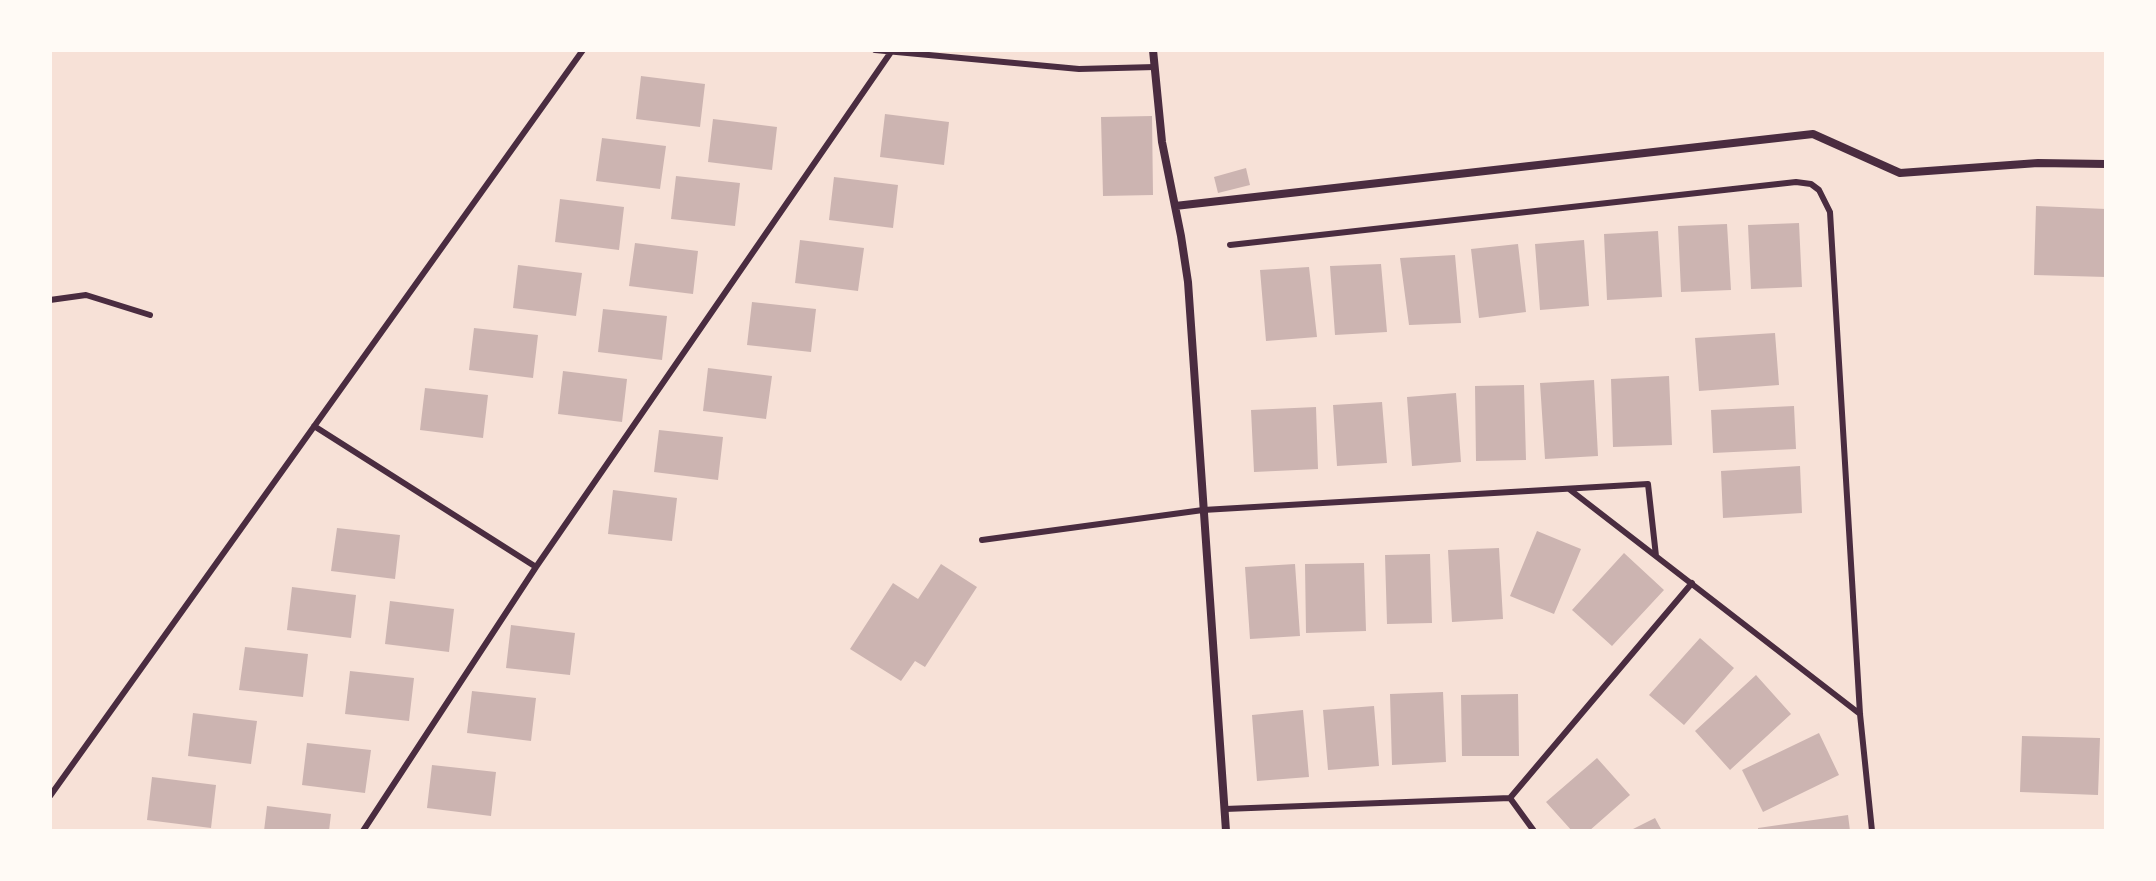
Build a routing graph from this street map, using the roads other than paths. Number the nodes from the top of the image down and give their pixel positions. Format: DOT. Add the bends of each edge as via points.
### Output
graph roads {
  1 [pos="583,50"];
  2 [pos="875,50"];
  3 [pos="1153,50"];
  4 [pos="891,52"];
  5 [pos="1155,67"];
  6 [pos="2106,164"];
  7 [pos="1175,206"];
  8 [pos="1230,245"];
  9 [pos="50,300"];
  10 [pos="150,315"];
  11 [pos="314,426"];
  12 [pos="1568,488"];
  13 [pos="1203,510"];
  14 [pos="982,540"];
  15 [pos="1656,556"];
  16 [pos="536,567"];
  17 [pos="1692,583"];
  18 [pos="1860,714"];
  19 [pos="50,796"];
  20 [pos="1510,798"];
  21 [pos="1225,809"];
  22 [pos="363,831"];
  23 [pos="1226,831"];
  24 [pos="1534,831"];
  25 [pos="1872,831"];
  1 -- 11 [label="lane"];
  2 -- 4 [label="lane"];
  3 -- 5 [label="street"];
  4 -- 5 [label="lane" via="1079,69"];
  4 -- 16 [label="lane"];
  5 -- 7 [label="street"];
  6 -- 7 [label="street" via="1900,173 1813,134"];
  7 -- 13 [label="street" via="1188,282"];
  8 -- 18 [label="lane" via="1811,184 1830,212"];
  9 -- 10 [label="lane" via="86,295"];
  11 -- 16 [label="lane"];
  11 -- 19 [label="lane"];
  12 -- 13 [label="lane"];
  12 -- 15 [label="lane"];
  12 -- 15 [label="lane" via="1648,484"];
  13 -- 14 [label="lane"];
  13 -- 21 [label="street"];
  15 -- 17 [label="lane"];
  16 -- 22 [label="lane"];
  17 -- 18 [label="lane"];
  17 -- 20 [label="lane"];
  18 -- 25 [label="lane"];
  20 -- 21 [label="lane"];
  20 -- 24 [label="lane"];
  21 -- 23 [label="street"];
}
